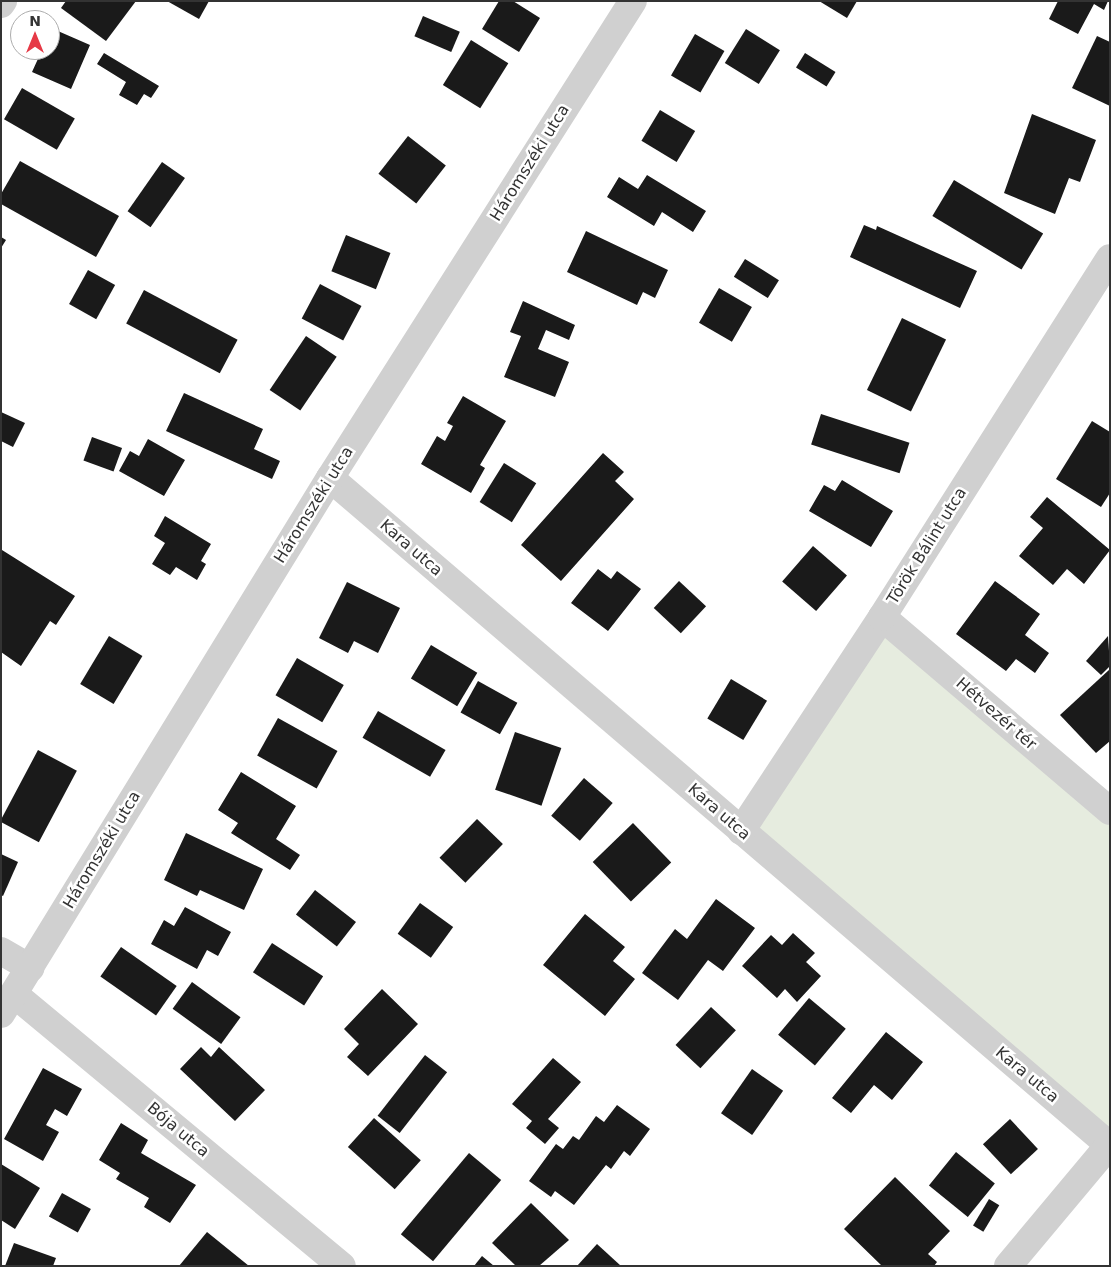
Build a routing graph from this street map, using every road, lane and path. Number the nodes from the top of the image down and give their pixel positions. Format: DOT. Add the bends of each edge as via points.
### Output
graph roads {
  1 [pos="633,1"];
  2 [pos="1110,258"];
  3 [pos="330,478"];
  4 [pos="882,616"];
  5 [pos="1110,811"];
  6 [pos="741,831"];
  7 [pos="1,951"];
  8 [pos="30,968"];
  9 [pos="8,1004"];
  10 [pos="1110,1144"];
  11 [pos="342,1266"];
  12 [pos="1008,1266"];
  1 -- 3 [label="street, Háromszéki utca"];
  2 -- 4 [label="street, Török Bálint utca"];
  3 -- 6 [label="street, Kara utca"];
  3 -- 8 [label="street, Háromszéki utca"];
  4 -- 5 [label="street, Hétvezér tér"];
  4 -- 6 [label="street, Török Bálint utca"];
  6 -- 10 [label="street, Kara utca"];
  7 -- 8 [label="street"];
  8 -- 9 [label="street, Háromszéki utca"];
  9 -- 11 [label="street, Bója utca"];
  10 -- 12 [label="street"];
}
